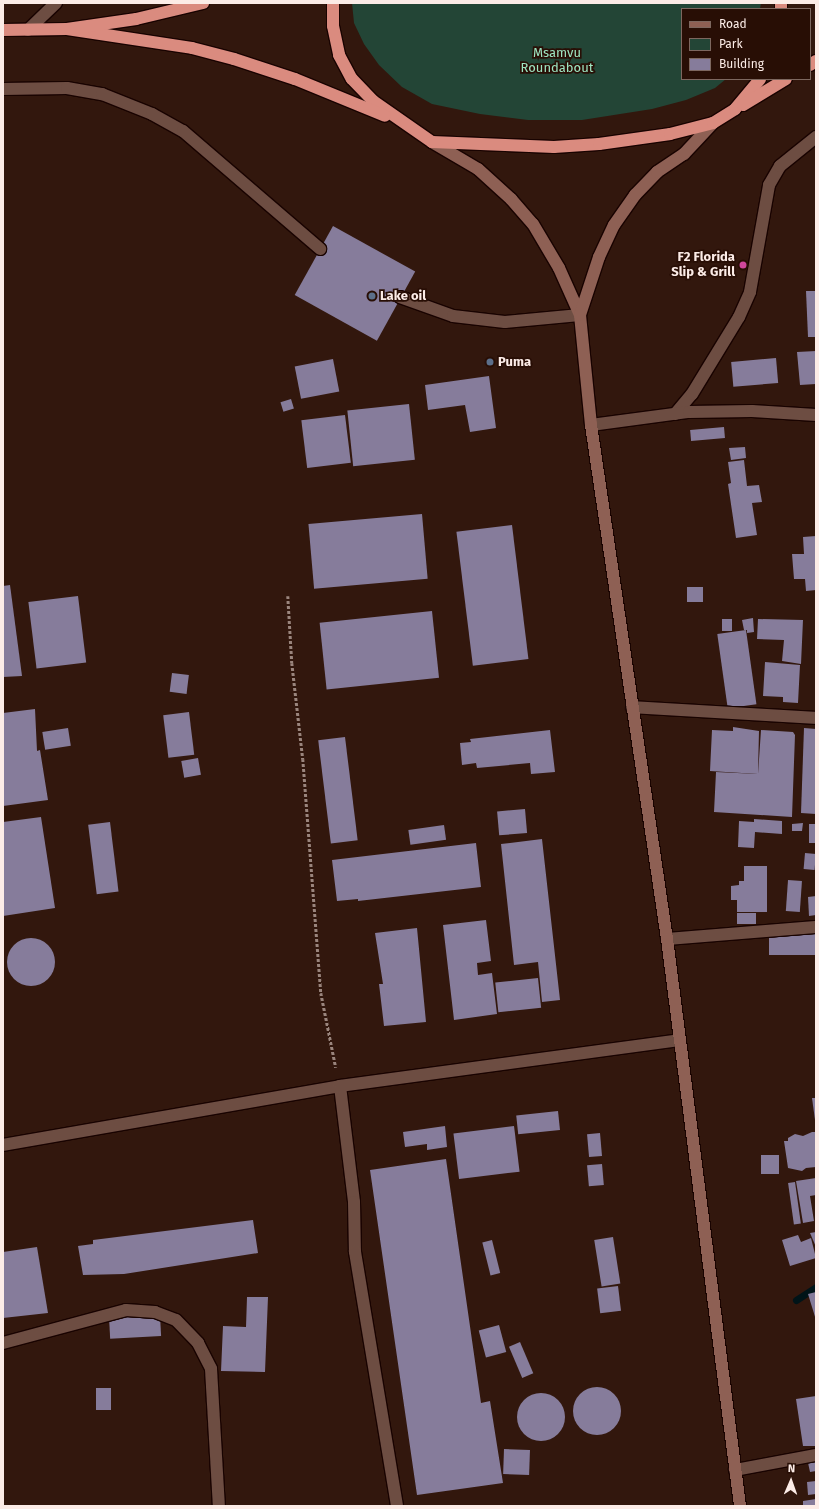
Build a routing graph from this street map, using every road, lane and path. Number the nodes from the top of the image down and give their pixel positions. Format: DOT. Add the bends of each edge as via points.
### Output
graph roads {
  1 [pos="56,3"];
  2 [pos="203,3"];
  3 [pos="333,3"];
  4 [pos="67,29"];
  5 [pos="3,30"];
  6 [pos="28,30"];
  7 [pos="759,80"];
  8 [pos="784,80"];
  9 [pos="3,89"];
  10 [pos="735,109"];
  11 [pos="403,123"];
  12 [pos="713,123"];
  13 [pos="816,137"];
  14 [pos="432,142"];
  15 [pos="320,249"];
  16 [pos="400,297"];
  17 [pos="580,315"];
  18 [pos="675,414"];
  19 [pos="816,415"];
  20 [pos="591,424"];
  21 [pos="288,596"];
  22 [pos="632,707"];
  23 [pos="816,718"];
  24 [pos="816,927"];
  25 [pos="667,939"];
  26 [pos="679,1040"];
  27 [pos="340,1086"];
  28 [pos="3,1145"];
  29 [pos="3,1343"];
  30 [pos="816,1455"];
  31 [pos="735,1470"];
  32 [pos="219,1506"];
  33 [pos="398,1506"];
  34 [pos="740,1506"];
  1 -- 6 [label="street"];
  2 -- 4 [label="highway" via="136,19"];
  3 -- 11 [label="highway" via="333,26 339,55 352,79 373,102"];
  4 -- 6 [label="highway"];
  4 -- 11 [label="highway" via="192,48 234,59 295,78"];
  5 -- 6 [label="highway"];
  7 -- 10 [label="highway"];
  8 -- 10 [label="highway"];
  9 -- 15 [label="street" via="67,88 102,94 152,114 183,131"];
  10 -- 12 [label="highway"];
  11 -- 14 [label="highway"];
  12 -- 14 [label="highway" via="670,134 599,144 554,147"];
  12 -- 17 [label="main road" via="684,154 657,172 635,195 614,225 599,257"];
  13 -- 18 [label="street" via="780,166 769,185 750,292 739,317 692,394"];
  14 -- 17 [label="main road" via="478,169 512,199 533,224 558,268"];
  16 -- 17 [label="street" via="454,316 505,322"];
  17 -- 20 [label="main road"];
  18 -- 19 [label="street" via="752,411"];
  18 -- 20 [label="street"];
  20 -- 22 [label="main road"];
  21 -- 27 [label="path" via="320,993"];
  22 -- 23 [label="street"];
  22 -- 25 [label="main road"];
  24 -- 25 [label="street"];
  25 -- 26 [label="main road"];
  26 -- 27 [label="street"];
  26 -- 31 [label="main road"];
  27 -- 28 [label="street"];
  27 -- 33 [label="street" via="354,1202 355,1252"];
  29 -- 32 [label="street" via="126,1310 155,1312 176,1320 198,1343 211,1369"];
  30 -- 31 [label="street"];
  31 -- 34 [label="main road"];
}
